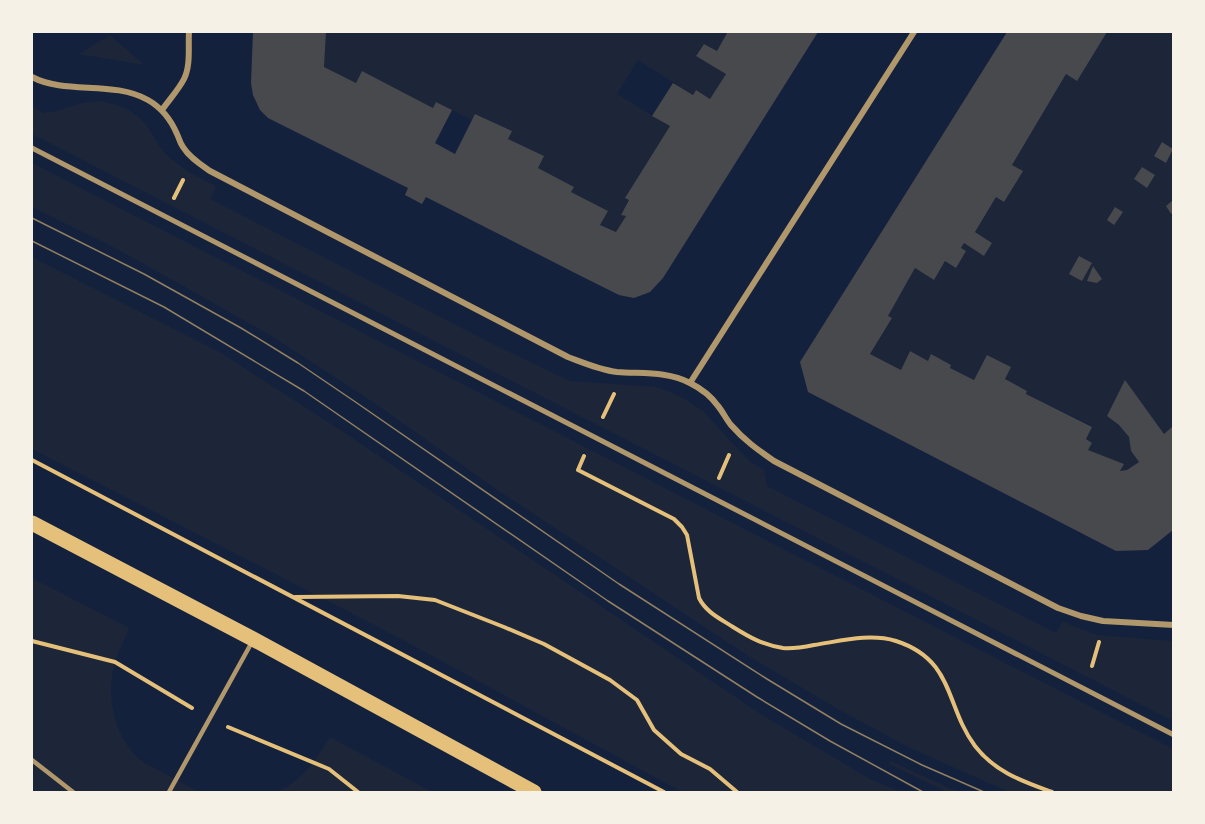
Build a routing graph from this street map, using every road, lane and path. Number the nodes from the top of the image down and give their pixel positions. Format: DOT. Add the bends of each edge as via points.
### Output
graph roads {
  1 [pos="189,32"];
  2 [pos="914,32"];
  3 [pos="32,77"];
  4 [pos="162,110"];
  5 [pos="32,148"];
  6 [pos="690,383"];
  7 [pos="616,389"];
  8 [pos="593,437"];
  9 [pos="737,448"];
  10 [pos="32,460"];
  11 [pos="710,497"];
  12 [pos="32,523"];
  13 [pos="294,597"];
  14 [pos="1173,625"];
  15 [pos="1100,635"];
  16 [pos="253,639"];
  17 [pos="32,640"];
  18 [pos="1084,689"];
  19 [pos="210,719"];
  20 [pos="1173,735"];
  21 [pos="32,760"];
  22 [pos="73,792"];
  23 [pos="169,792"];
  24 [pos="358,792"];
  25 [pos="534,792"];
  26 [pos="664,792"];
  27 [pos="737,792"];
  28 [pos="1052,792"];
  1 -- 4 [label="street" via="187,72"];
  2 -- 6 [label="street"];
  3 -- 4 [label="street" via="59,85 124,92 146,99"];
  4 -- 6 [label="street" via="182,146 210,171 534,340 593,367 658,373"];
  5 -- 8 [label="street"];
  6 -- 14 [label="street" via="717,404 746,441 774,460 1058,608 1103,621"];
  7 -- 8 [label="path"];
  8 -- 11 [label="street"];
  8 -- 28 [label="path" via="578,470 682,526 699,598 711,614 756,640 777,647 865,637 896,641 918,651 940,673 975,747 1013,778"];
  9 -- 11 [label="path" via="729,455"];
  10 -- 13 [label="path"];
  11 -- 18 [label="street"];
  12 -- 16 [label="main road"];
  13 -- 26 [label="path"];
  13 -- 27 [label="path" via="399,596 435,600 544,644 610,680 637,700 654,730 681,754 710,769"];
  15 -- 18 [label="path"];
  16 -- 19 [label="lane"];
  16 -- 25 [label="main road"];
  17 -- 19 [label="path" via="115,662"];
  18 -- 20 [label="street"];
  19 -- 23 [label="lane"];
  19 -- 24 [label="path" via="329,769"];
  21 -- 22 [label="lane"];
}
